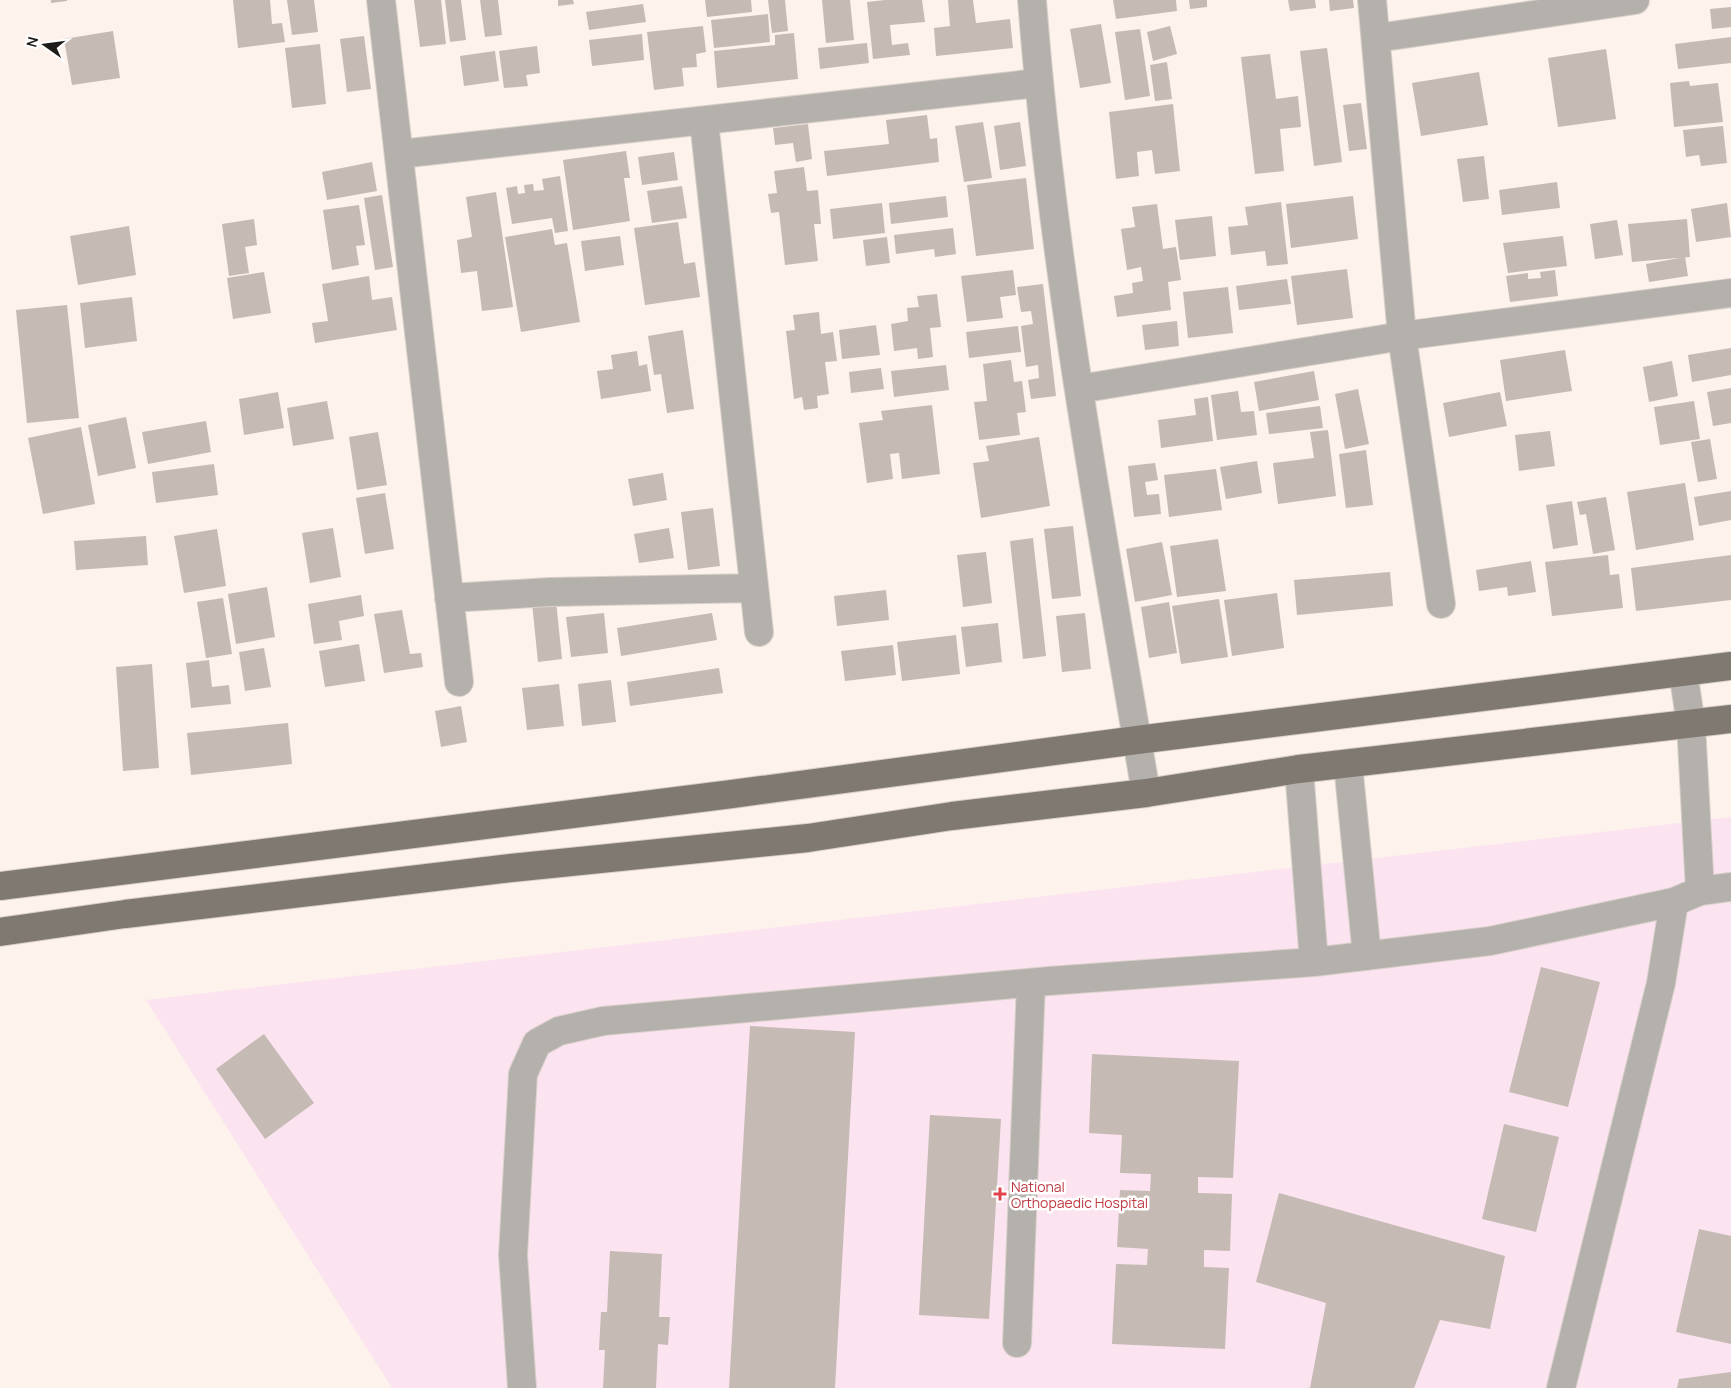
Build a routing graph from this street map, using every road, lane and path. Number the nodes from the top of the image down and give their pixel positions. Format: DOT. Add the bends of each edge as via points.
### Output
graph roads {
  1 [pos="381,0"];
  2 [pos="1032,0"];
  3 [pos="1372,0"];
  4 [pos="1635,0"];
  5 [pos="1377,38"];
  6 [pos="1038,83"];
  7 [pos="704,121"];
  8 [pos="400,154"];
  9 [pos="1731,293"];
  10 [pos="1402,336"];
  11 [pos="1079,389"];
  12 [pos="754,588"];
  13 [pos="449,598"];
  14 [pos="1441,604"];
  15 [pos="759,632"];
  16 [pos="1731,666"];
  17 [pos="1683,672"];
  18 [pos="460,682"];
  19 [pos="1731,718"];
  20 [pos="1692,724"];
  21 [pos="1137,740"];
  22 [pos="1348,764"];
  23 [pos="1299,769"];
  24 [pos="1146,794"];
  25 [pos="0,886"];
  26 [pos="1731,887"];
  27 [pos="1700,891"];
  28 [pos="1674,902"];
  29 [pos="0,932"];
  30 [pos="1367,956"];
  31 [pos="1314,962"];
  32 [pos="1031,982"];
  33 [pos="1017,1344"];
  34 [pos="522,1388"];
  35 [pos="1561,1388"];
  1 -- 8 [label="street"];
  2 -- 6 [label="street"];
  3 -- 5 [label="street"];
  4 -- 5 [label="street"];
  5 -- 10 [label="street"];
  6 -- 7 [label="street"];
  6 -- 11 [label="street"];
  7 -- 8 [label="street"];
  7 -- 12 [label="street"];
  8 -- 13 [label="street"];
  9 -- 10 [label="street"];
  10 -- 11 [label="street"];
  10 -- 14 [label="street"];
  11 -- 21 [label="street"];
  12 -- 13 [label="street" via="550,592"];
  12 -- 15 [label="street"];
  13 -- 18 [label="street"];
  16 -- 17 [label="main road"];
  17 -- 20 [label="street"];
  17 -- 21 [label="main road"];
  19 -- 20 [label="main road"];
  20 -- 22 [label="main road"];
  20 -- 27 [label="street"];
  21 -- 24 [label="street"];
  21 -- 25 [label="main road"];
  22 -- 23 [label="main road"];
  22 -- 30 [label="street"];
  23 -- 24 [label="main road"];
  23 -- 31 [label="street"];
  24 -- 29 [label="main road" via="952,816 808,838 501,869"];
  26 -- 27 [label="street"];
  27 -- 28 [label="street"];
  28 -- 30 [label="street" via="1490,941"];
  28 -- 35 [label="street" via="1662,983"];
  30 -- 31 [label="street"];
  31 -- 32 [label="street"];
  32 -- 33 [label="street"];
  32 -- 34 [label="street" via="603,1021 559,1031 537,1043 523,1074 513,1255"];
}
